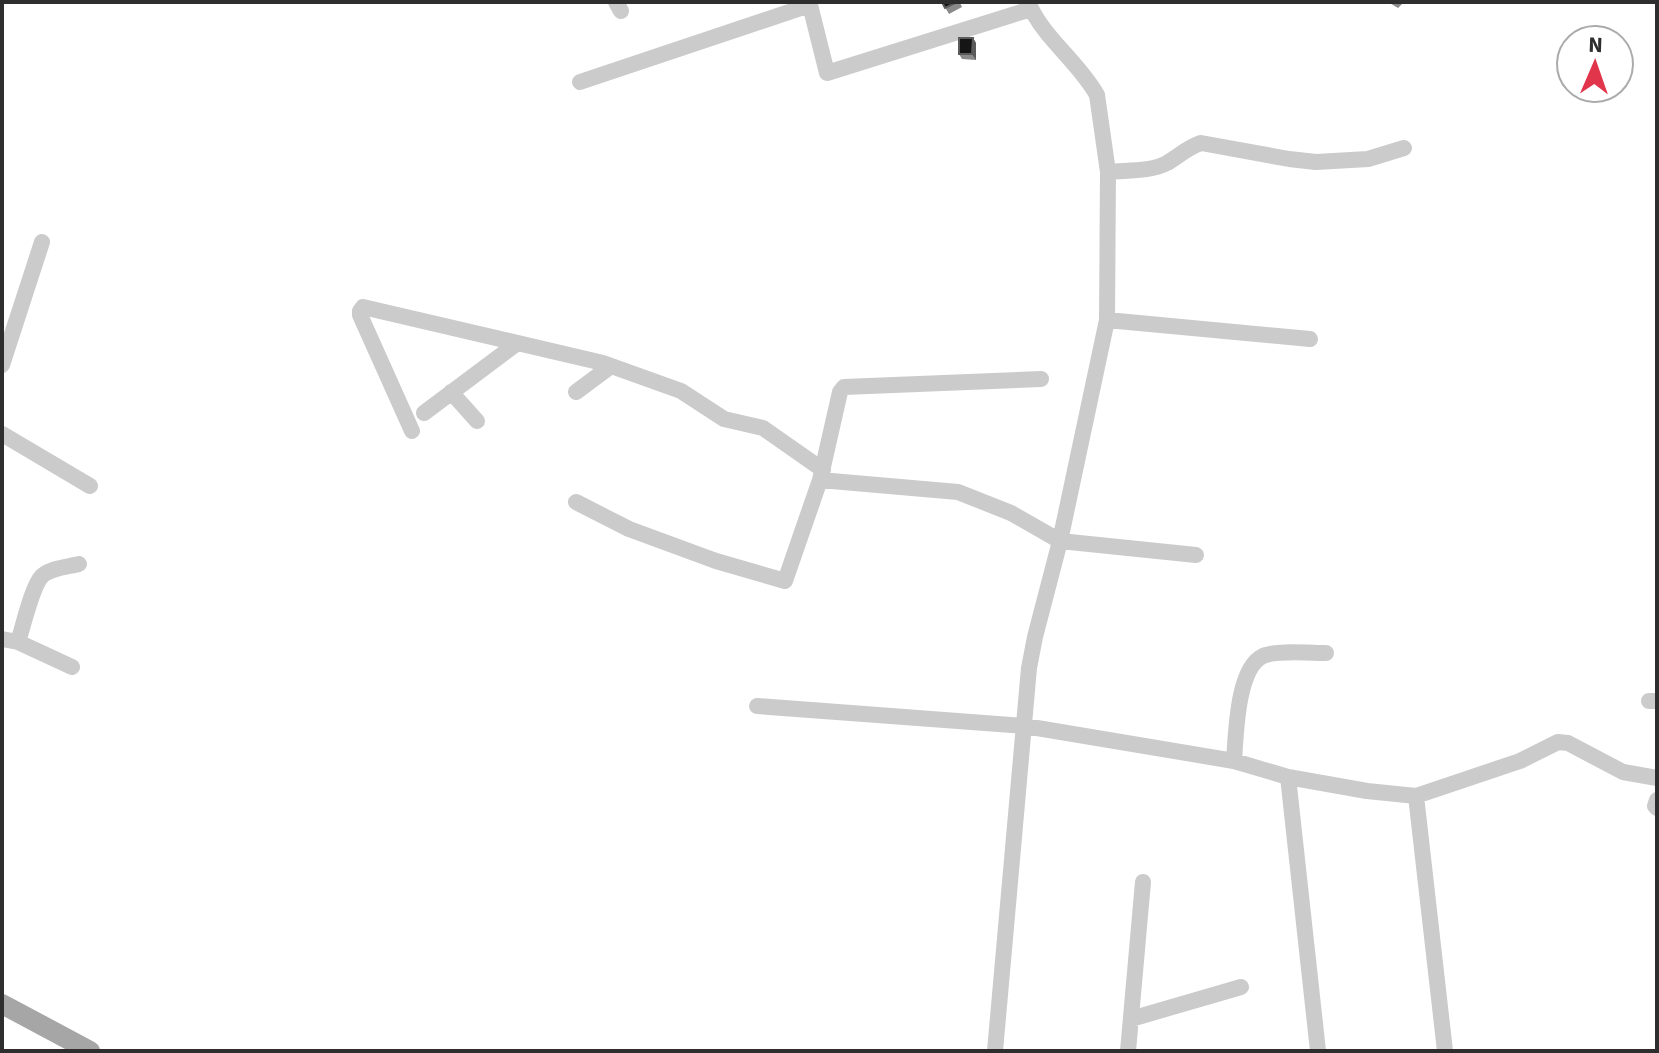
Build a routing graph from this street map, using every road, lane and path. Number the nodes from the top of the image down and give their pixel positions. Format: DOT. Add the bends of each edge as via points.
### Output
graph roads {
  1 [pos="1029,6"];
  2 [pos="580,82"];
  3 [pos="1404,148"];
  4 [pos="1108,172"];
  5 [pos="42,242"];
  6 [pos="1107,320"];
  7 [pos="1310,339"];
  8 [pos="516,344"];
  9 [pos="2,365"];
  10 [pos="611,366"];
  11 [pos="1041,379"];
  12 [pos="451,392"];
  13 [pos="576,392"];
  14 [pos="424,413"];
  15 [pos="477,421"];
  16 [pos="412,431"];
  17 [pos="2,434"];
  18 [pos="821,475"];
  19 [pos="90,486"];
  20 [pos="576,502"];
  21 [pos="1060,541"];
  22 [pos="1196,555"];
  23 [pos="79,564"];
  24 [pos="10,641"];
  25 [pos="1326,653"];
  26 [pos="72,667"];
  27 [pos="757,706"];
  28 [pos="1025,726"];
  29 [pos="1234,761"];
  30 [pos="1288,777"];
  31 [pos="1657,778"];
  32 [pos="1416,796"];
  33 [pos="1657,800"];
  34 [pos="1657,808"];
  35 [pos="1143,882"];
  36 [pos="1241,987"];
  37 [pos="2,1004"];
  38 [pos="1131,1019"];
  39 [pos="1312,1049"];
  40 [pos="90,1051"];
  41 [pos="995,1051"];
  42 [pos="1128,1051"];
  43 [pos="1445,1051"];
  1 -- 2 [label="street" via="827,73 810,5"];
  1 -- 4 [label="street" via="1097,95"];
  3 -- 4 [label="street" via="1368,159 1316,162 1201,143 1153,169"];
  4 -- 6 [label="street"];
  5 -- 9 [label="street"];
  6 -- 7 [label="street"];
  6 -- 21 [label="street"];
  8 -- 10 [label="street"];
  8 -- 12 [label="street"];
  8 -- 16 [label="street" via="363,307 360,315"];
  10 -- 13 [label="street"];
  10 -- 18 [label="street" via="681,391 724,419 763,428"];
  11 -- 18 [label="street" via="844,387"];
  12 -- 14 [label="street"];
  12 -- 15 [label="street"];
  17 -- 19 [label="street"];
  18 -- 20 [label="street" via="785,581 629,529"];
  18 -- 21 [label="street" via="958,492 1011,513"];
  21 -- 22 [label="street"];
  21 -- 28 [label="street" via="1029,668"];
  23 -- 24 [label="street" via="42,576"];
  24 -- 26 [label="street"];
  25 -- 29 [label="street" via="1270,654 1251,665 1240,700"];
  27 -- 28 [label="street"];
  28 -- 29 [label="street"];
  28 -- 41 [label="street"];
  29 -- 30 [label="street"];
  30 -- 32 [label="street"];
  30 -- 39 [label="street"];
  31 -- 32 [label="street" via="1623,772 1558,742 1520,761"];
  32 -- 43 [label="street"];
  33 -- 34 [label="street"];
  35 -- 38 [label="street"];
  36 -- 38 [label="street"];
  37 -- 40 [label="main road"];
  38 -- 42 [label="street"];
}
